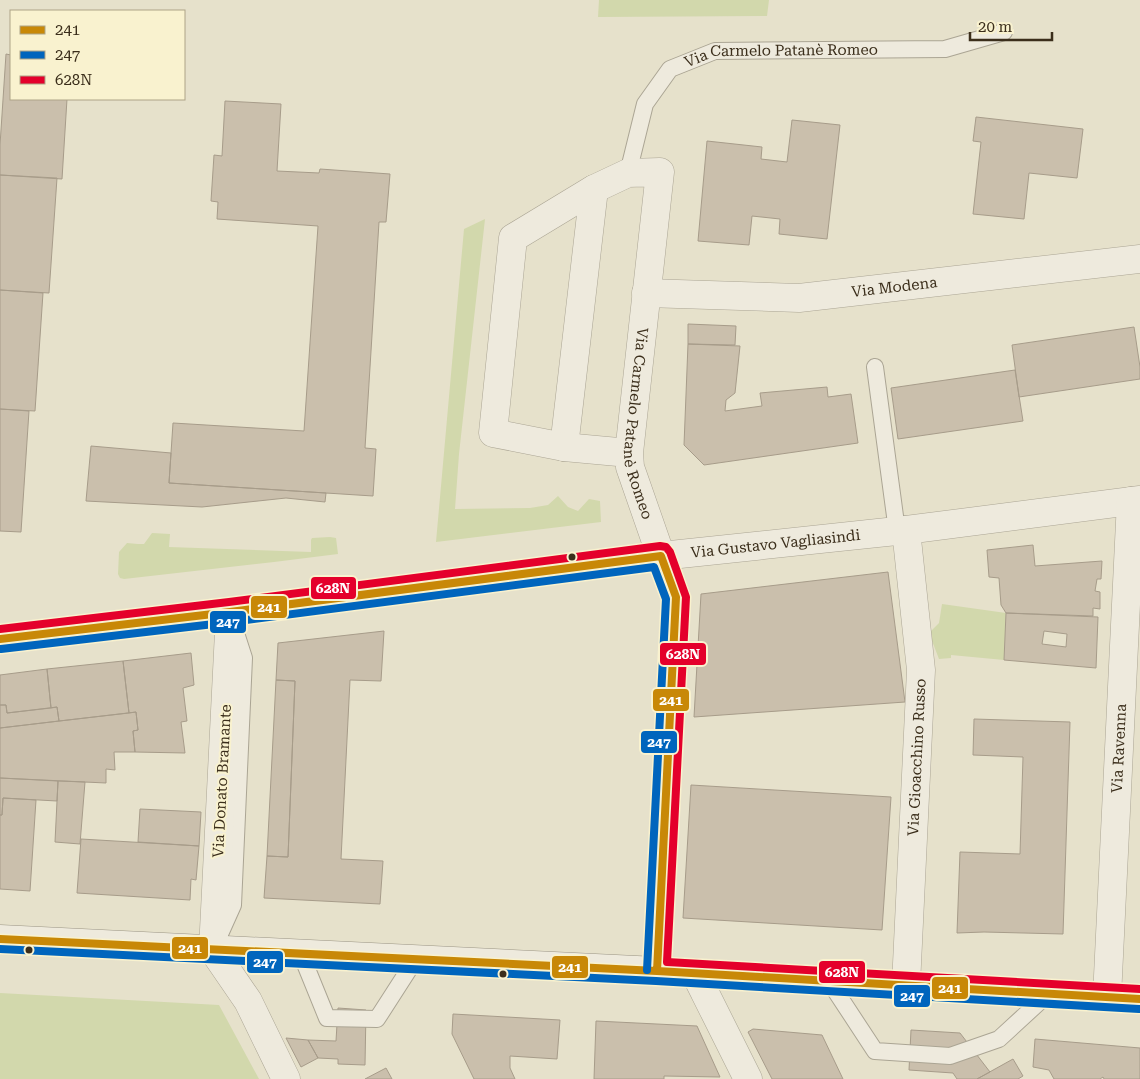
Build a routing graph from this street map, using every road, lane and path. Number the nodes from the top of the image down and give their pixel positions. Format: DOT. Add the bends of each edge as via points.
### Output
graph roads {
  1 [pos="1004,32"];
  2 [pos="628,172"];
  3 [pos="594,189"];
  4 [pos="1140,259"];
  5 [pos="646,293"];
  6 [pos="875,367"];
  7 [pos="564,447"];
  8 [pos="629,453"];
  9 [pos="1136,500"];
  10 [pos="901,531"];
  11 [pos="661,556"];
  12 [pos="230,612"];
  13 [pos="0,640"];
  14 [pos="0,939"];
  15 [pos="213,950"];
  16 [pos="301,954"];
  17 [pos="415,960"];
  18 [pos="657,971"];
  19 [pos="695,973"];
  20 [pos="829,981"];
  21 [pos="906,985"];
  22 [pos="1049,993"];
  23 [pos="1107,997"];
  24 [pos="1140,999"];
  25 [pos="286,1079"];
  26 [pos="748,1079"];
  1 -- 2 [label="lane, Via Carmelo Patanè Romeo" via="945,49 714,51 670,69 645,104"];
  2 -- 3 [label="street"];
  2 -- 5 [label="street, Via Carmelo Patanè Romeo" via="660,172"];
  3 -- 7 [label="street"];
  3 -- 7 [label="street" via="513,238 493,433"];
  4 -- 5 [label="street, Via Modena" via="799,298"];
  5 -- 8 [label="street, Via Carmelo Patanè Romeo"];
  6 -- 10 [label="lane"];
  7 -- 8 [label="street"];
  8 -- 11 [label="street, Via Carmelo Patanè Romeo" via="630,467"];
  9 -- 10 [label="street, Via Gustavo Vagliasindi"];
  9 -- 23 [label="street, Via Ravenna"];
  10 -- 11 [label="street, Via Gustavo Vagliasindi"];
  10 -- 21 [label="street, Via Gioacchino Russo" via="921,670"];
  11 -- 12 [label="street, Via Gustavo Vagliasindi"];
  11 -- 18 [label="street, Via Carmelo Patanè Romeo" via="676,597"];
  12 -- 13 [label="street, Via Gustavo Vagliasindi"];
  12 -- 15 [label="street, Via Donato Bramante"];
  14 -- 15 [label="street"];
  15 -- 16 [label="street"];
  15 -- 25 [label="street" via="248,1001"];
  16 -- 17 [label="street"];
  16 -- 17 [label="lane" via="327,1018 377,1019"];
  17 -- 18 [label="street"];
  18 -- 19 [label="street"];
  19 -- 20 [label="street"];
  19 -- 26 [label="street"];
  20 -- 21 [label="street"];
  20 -- 22 [label="lane" via="875,1051 950,1056 999,1039"];
  21 -- 22 [label="street"];
  22 -- 23 [label="street"];
  23 -- 24 [label="street"];
}
